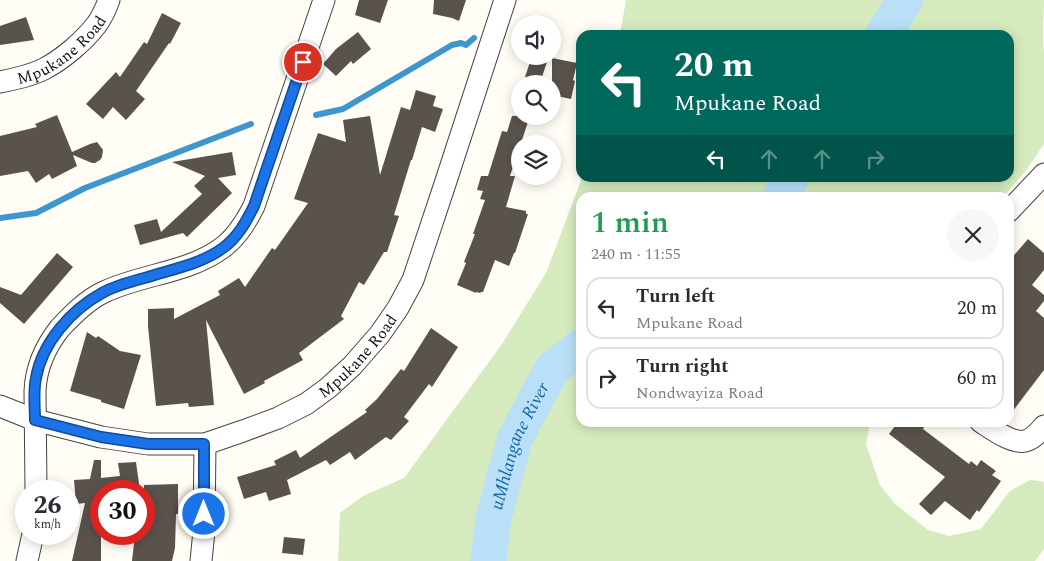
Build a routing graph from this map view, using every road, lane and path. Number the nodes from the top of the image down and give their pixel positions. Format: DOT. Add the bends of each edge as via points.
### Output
graph roads {
  1 [pos="109,0"];
  2 [pos="324,0"];
  3 [pos="505,0"];
  4 [pos="0,82"];
  5 [pos="1044,174"];
  6 [pos="1014,206"];
  7 [pos="0,406"];
  8 [pos="35,420"];
  9 [pos="989,427"];
  10 [pos="1038,432"];
  11 [pos="204,444"];
  12 [pos="36,480"];
  13 [pos="31,545"];
  14 [pos="27,561"];
  15 [pos="201,561"];
  1 -- 4 [label="street, Mpukane Road" via="98,23 65,55 44,69"];
  2 -- 8 [label="street" via="254,206 245,223 222,249 192,264 103,292 84,304 57,333 39,364"];
  3 -- 11 [label="street, Mpukane Road" via="413,280 398,308 352,366 306,404 270,421"];
  5 -- 6 [label="street"];
  7 -- 8 [label="street, Mpukane Road"];
  8 -- 11 [label="street, Mpukane Road" via="101,437 148,444"];
  8 -- 12 [label="street"];
  9 -- 10 [label="street" via="1001,435 1024,442"];
  11 -- 15 [label="street"];
  13 -- 14 [label="street"];
}
